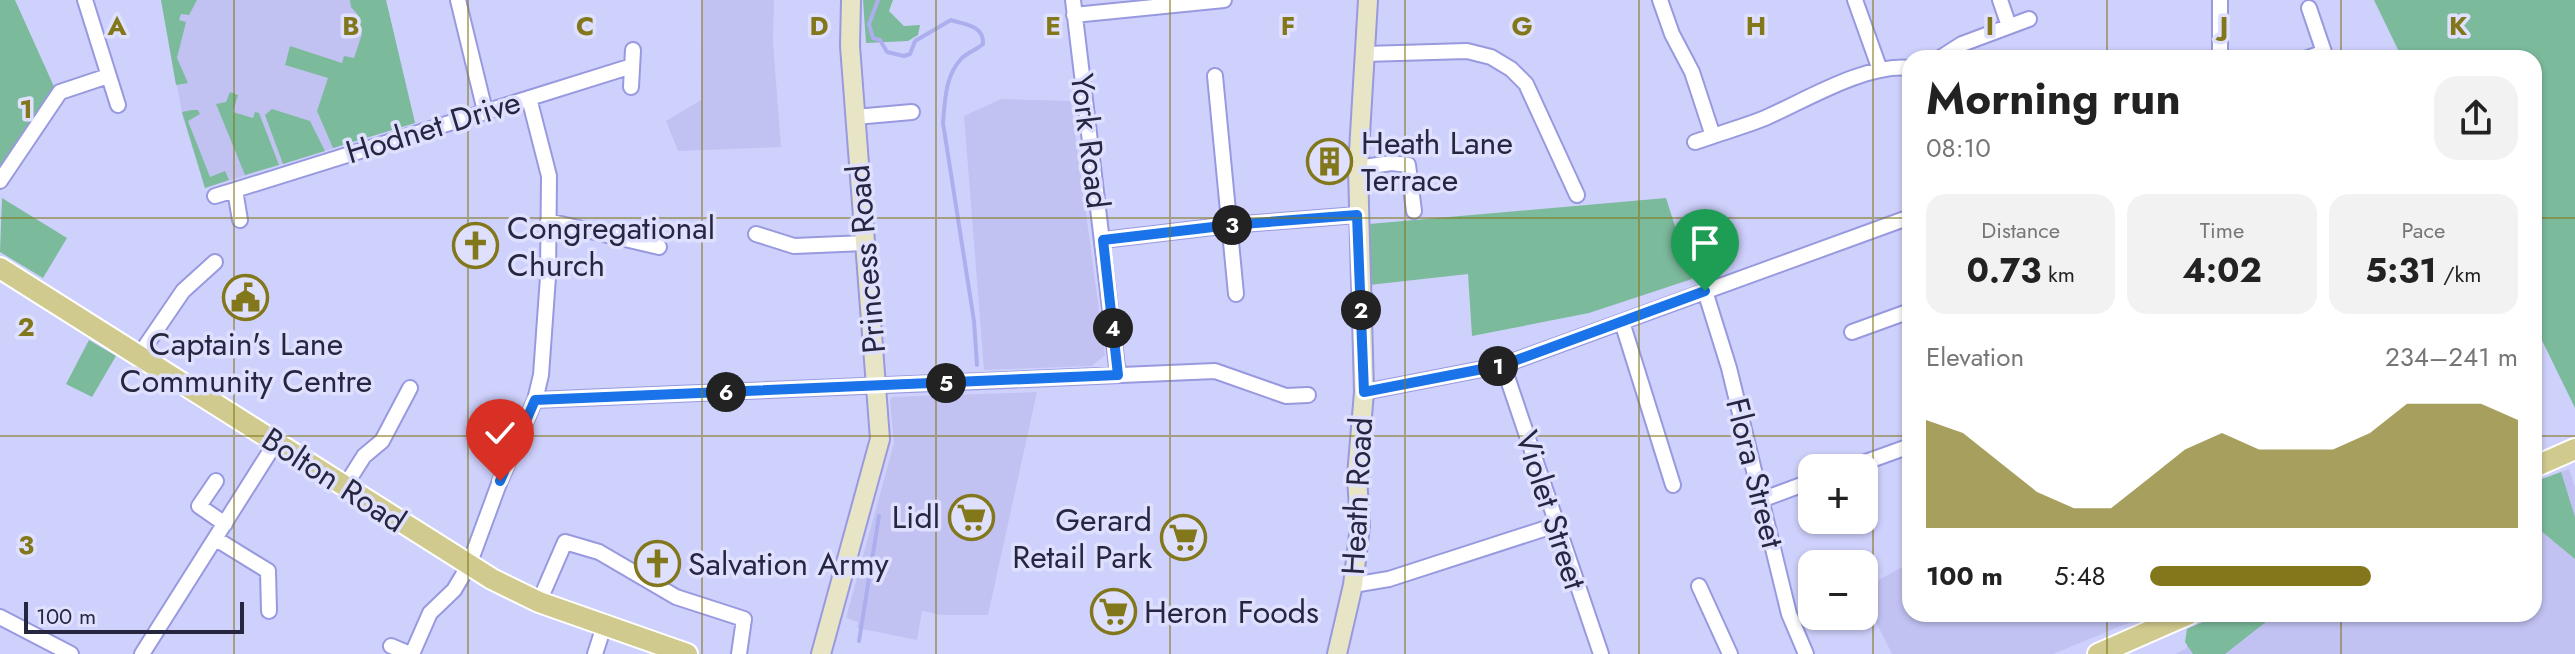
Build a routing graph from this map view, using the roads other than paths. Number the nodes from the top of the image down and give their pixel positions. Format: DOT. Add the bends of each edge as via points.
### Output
graph roads {
  1 [pos="85,0"];
  2 [pos="458,0"];
  3 [pos="851,0"];
  4 [pos="1224,0"];
  5 [pos="1368,0"];
  6 [pos="1660,0"];
  7 [pos="1855,0"];
  8 [pos="2000,0"];
  9 [pos="2220,0"];
  10 [pos="1074,7"];
  11 [pos="2309,8"];
  12 [pos="2029,19"];
  13 [pos="2009,26"];
  14 [pos="633,50"];
  15 [pos="1953,50"];
  16 [pos="2220,50"];
  17 [pos="2323,50"];
  18 [pos="1365,54"];
  19 [pos="632,66"];
  20 [pos="1902,67"];
  21 [pos="1880,70"];
  22 [pos="108,76"];
  23 [pos="1215,76"];
  24 [pos="631,87"];
  25 [pos="529,98"];
  26 [pos="118,105"];
  27 [pos="485,111"];
  28 [pos="912,112"];
  29 [pos="855,117"];
  30 [pos="1713,136"];
  31 [pos="1695,142"];
  32 [pos="1358,168"];
  33 [pos="0,181"];
  34 [pos="235,190"];
  35 [pos="1577,195"];
  36 [pos="215,196"];
  37 [pos="1414,211"];
  38 [pos="1357,215"];
  39 [pos="240,220"];
  40 [pos="1902,220"];
  41 [pos="548,221"];
  42 [pos="1230,225"];
  43 [pos="756,234"];
  44 [pos="1103,240"];
  45 [pos="865,243"];
  46 [pos="659,247"];
  47 [pos="215,262"];
  48 [pos="0,268"];
  49 [pos="1705,291"];
  50 [pos="1236,294"];
  51 [pos="1902,314"];
  52 [pos="1622,322"];
  53 [pos="1852,332"];
  54 [pos="140,354"];
  55 [pos="1503,365"];
  56 [pos="1118,375"];
  57 [pos="876,386"];
  58 [pos="410,388"];
  59 [pos="1364,392"];
  60 [pos="1308,395"];
  61 [pos="535,400"];
  62 [pos="276,442"];
  63 [pos="1902,449"];
  64 [pos="2574,453"];
  65 [pos="1878,458"];
  66 [pos="2542,464"];
  67 [pos="216,481"];
  68 [pos="1673,485"];
  69 [pos="345,486"];
  70 [pos="1798,486"];
  71 [pos="1761,500"];
  72 [pos="225,524"];
  73 [pos="1556,525"];
  74 [pos="216,539"];
  75 [pos="469,565"];
  76 [pos="1353,585"];
  77 [pos="1699,586"];
  78 [pos="539,602"];
  79 [pos="269,611"];
  80 [pos="0,617"];
  81 [pos="2154,622"];
  82 [pos="604,626"];
  83 [pos="391,646"];
  84 [pos="71,654"];
  85 [pos="142,654"];
  86 [pos="411,654"];
  87 [pos="595,654"];
  88 [pos="687,654"];
  89 [pos="739,654"];
  90 [pos="821,654"];
  91 [pos="1337,654"];
  92 [pos="1601,654"];
  93 [pos="1730,654"];
  94 [pos="1806,654"];
  95 [pos="2098,654"];
  1 -- 22 [label="street"];
  2 -- 27 [label="street"];
  3 -- 29 [label="street, Princess Road"];
  4 -- 10 [label="street"];
  5 -- 18 [label="street, Heath Road"];
  6 -- 30 [label="street"];
  7 -- 21 [label="street"];
  8 -- 13 [label="street"];
  9 -- 16 [label="street"];
  10 -- 44 [label="street, York Road"];
  11 -- 17 [label="street"];
  12 -- 13 [label="street"];
  13 -- 15 [label="street"];
  14 -- 19 [label="street"];
  18 -- 32 [label="street, Heath Road"];
  18 -- 35 [label="street" via="1467,51 1511,69 1526,84"];
  19 -- 24 [label="street"];
  19 -- 25 [label="street, Hodnet Drive"];
  20 -- 21 [label="street"];
  21 -- 30 [label="street"];
  22 -- 26 [label="street"];
  22 -- 33 [label="street" via="60,92"];
  23 -- 42 [label="street"];
  25 -- 27 [label="street, Hodnet Drive"];
  25 -- 41 [label="street" via="549,176"];
  27 -- 34 [label="street, Hodnet Drive"];
  28 -- 29 [label="street"];
  29 -- 45 [label="street, Princess Road"];
  30 -- 31 [label="street"];
  32 -- 37 [label="street" via="1408,165"];
  32 -- 38 [label="street, Heath Road"];
  34 -- 36 [label="street, Hodnet Drive"];
  34 -- 39 [label="street"];
  38 -- 42 [label="street"];
  38 -- 59 [label="street, Heath Road"];
  40 -- 49 [label="street"];
  41 -- 46 [label="street"];
  41 -- 61 [label="street" via="541,375"];
  42 -- 44 [label="street"];
  42 -- 50 [label="street"];
  43 -- 45 [label="street" via="794,246"];
  44 -- 56 [label="street, York Road"];
  45 -- 57 [label="street, Princess Road"];
  47 -- 54 [label="street" via="183,291"];
  48 -- 54 [label="main road, Bolton Road"];
  49 -- 52 [label="street"];
  49 -- 71 [label="street, Flora Street"];
  51 -- 53 [label="street"];
  52 -- 55 [label="street"];
  52 -- 68 [label="street"];
  54 -- 62 [label="main road, Bolton Road"];
  55 -- 59 [label="street"];
  55 -- 73 [label="street, Violet Street"];
  56 -- 57 [label="street"];
  56 -- 60 [label="street" via="1215,371 1286,396"];
  57 -- 61 [label="street"];
  57 -- 90 [label="street, Princess Road" via="880,439"];
  58 -- 69 [label="street" via="382,441 364,456"];
  59 -- 76 [label="street, Heath Road"];
  61 -- 75 [label="street"];
  62 -- 69 [label="main road, Bolton Road"];
  62 -- 72 [label="street"];
  63 -- 65 [label="street"];
  64 -- 66 [label="main road"];
  67 -- 72 [label="street" via="199,506"];
  69 -- 75 [label="main road, Bolton Road"];
  70 -- 71 [label="street"];
  71 -- 94 [label="street, Flora Street" via="1789,614"];
  72 -- 74 [label="street"];
  73 -- 76 [label="street" via="1389,579"];
  73 -- 92 [label="street, Violet Street"];
  74 -- 79 [label="street" via="274,568"];
  74 -- 85 [label="street"];
  75 -- 78 [label="main road, Bolton Road"];
  75 -- 86 [label="street" via="454,590 430,613"];
  76 -- 91 [label="street, Heath Road"];
  77 -- 93 [label="street"];
  78 -- 82 [label="main road, Bolton Road"];
  78 -- 89 [label="street" via="565,542 599,552 676,597 744,619"];
  80 -- 84 [label="street"];
  81 -- 95 [label="main road"];
  82 -- 87 [label="street"];
  82 -- 88 [label="main road, Bolton Road"];
  83 -- 86 [label="street"];
}
